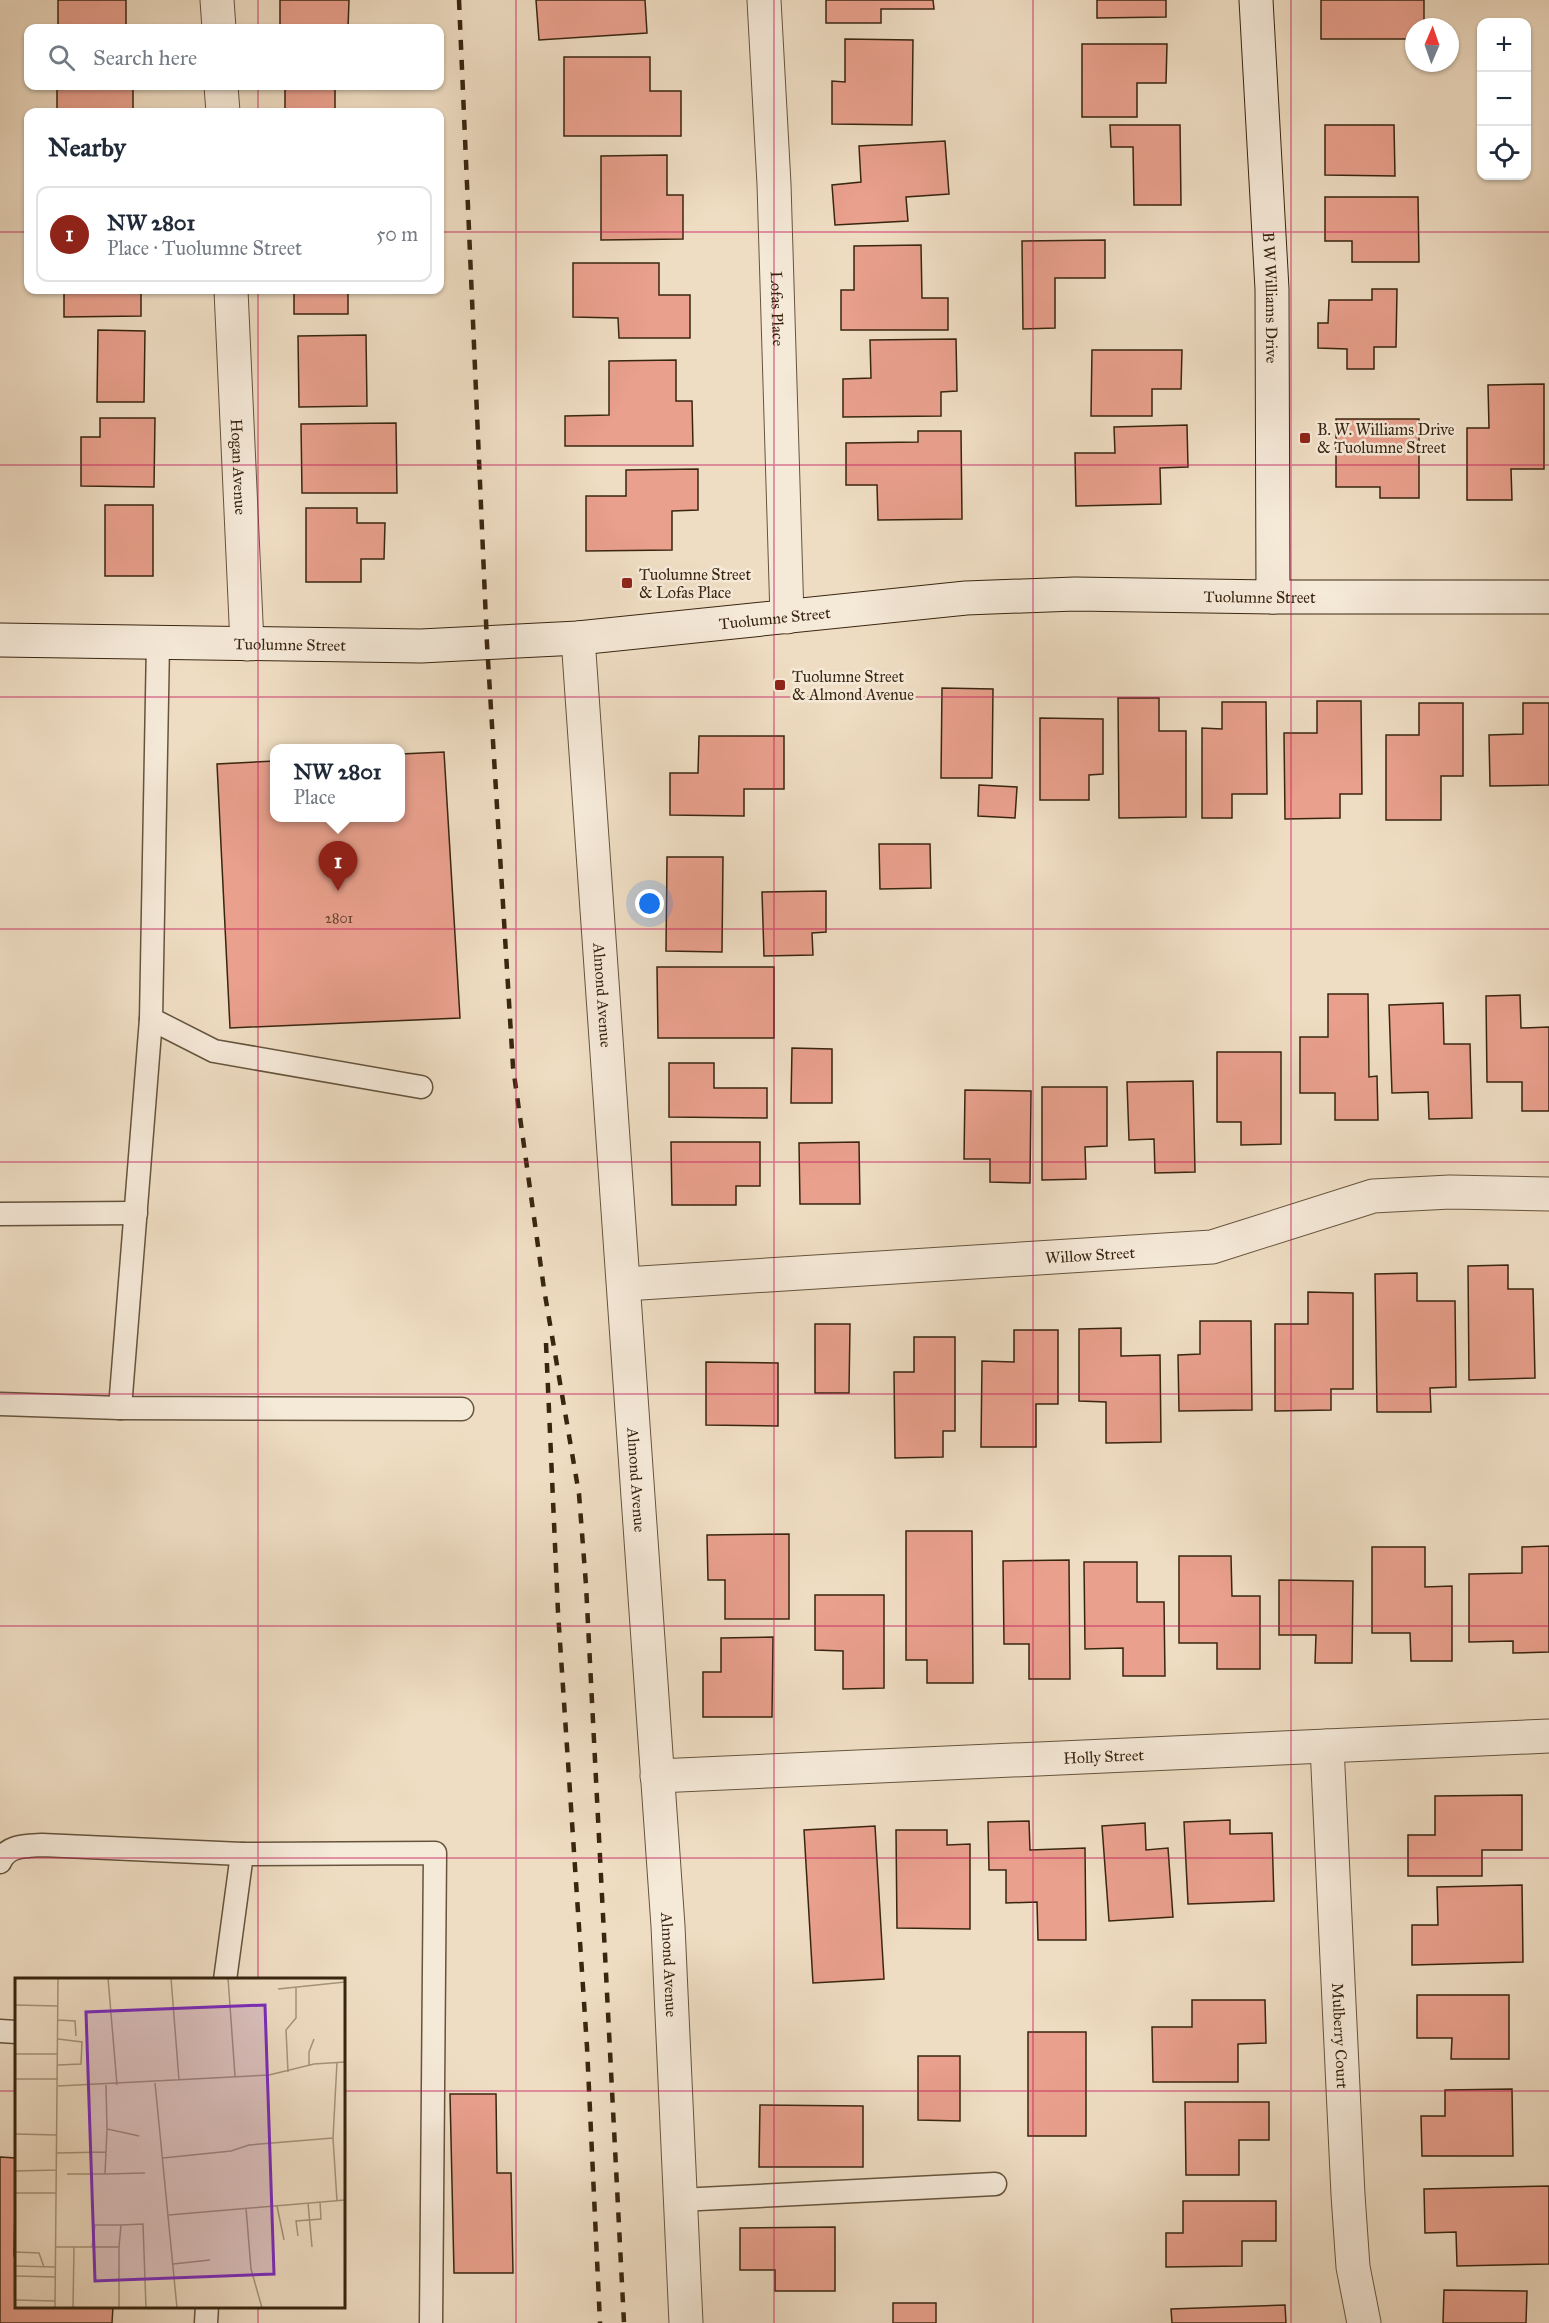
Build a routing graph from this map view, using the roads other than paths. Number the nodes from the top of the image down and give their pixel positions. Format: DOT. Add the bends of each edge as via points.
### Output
graph roads {
  1 [pos="218,0"];
  2 [pos="764,0"];
  3 [pos="1256,0"];
  4 [pos="219,24"];
  5 [pos="221,90"];
  6 [pos="223,108"];
  7 [pos="231,294"];
  8 [pos="1273,597"];
  9 [pos="1549,597"];
  10 [pos="787,617"];
  11 [pos="578,638"];
  12 [pos="0,640"];
  13 [pos="158,643"];
  14 [pos="247,645"];
  15 [pos="152,1019"];
  16 [pos="421,1087"];
  17 [pos="1549,1194"];
  18 [pos="136,1213"];
  19 [pos="0,1214"];
  20 [pos="625,1284"];
  21 [pos="0,1404"];
  22 [pos="120,1408"];
  23 [pos="462,1409"];
  24 [pos="1549,1736"];
  25 [pos="1327,1746"];
  26 [pos="657,1776"];
  27 [pos="242,1854"];
  28 [pos="0,1862"];
  29 [pos="225,1978"];
  30 [pos="0,2031"];
  31 [pos="15,2032"];
  32 [pos="995,2184"];
  33 [pos="680,2200"];
  34 [pos="207,2308"];
  35 [pos="206,2323"];
  36 [pos="431,2323"];
  37 [pos="686,2323"];
  38 [pos="1364,2323"];
  1 -- 4 [label="street"];
  2 -- 10 [label="street, Lofas Place" via="775,195"];
  3 -- 8 [label="street, B W Williams Drive" via="1272,289"];
  5 -- 6 [label="street"];
  7 -- 14 [label="street, Hogan Avenue"];
  8 -- 9 [label="street, Tuolumne Street"];
  8 -- 10 [label="street, Tuolumne Street" via="1075,594 966,598"];
  10 -- 11 [label="street, Tuolumne Street"];
  11 -- 14 [label="street, Tuolumne Street" via="422,646"];
  11 -- 20 [label="street, Almond Avenue"];
  12 -- 13 [label="street, Tuolumne Street"];
  13 -- 14 [label="street, Tuolumne Street"];
  13 -- 15 [label="lane"];
  15 -- 16 [label="lane" via="214,1051"];
  15 -- 18 [label="lane"];
  17 -- 20 [label="street, Willow Street" via="1450,1192 1373,1196 1212,1247"];
  18 -- 19 [label="lane"];
  18 -- 22 [label="lane"];
  20 -- 26 [label="street, Almond Avenue"];
  21 -- 22 [label="lane"];
  22 -- 23 [label="lane"];
  24 -- 25 [label="street, Holly Street"];
  25 -- 26 [label="street, Holly Street"];
  25 -- 38 [label="street, Mulberry Court" via="1348,2195 1353,2266"];
  26 -- 33 [label="street, Almond Avenue"];
  27 -- 28 [label="lane" via="42,1845 16,1847"];
  27 -- 29 [label="lane"];
  27 -- 36 [label="lane" via="435,1854"];
  30 -- 31 [label="lane"];
  32 -- 33 [label="lane"];
  33 -- 37 [label="street, Almond Avenue"];
  34 -- 35 [label="lane"];
}
